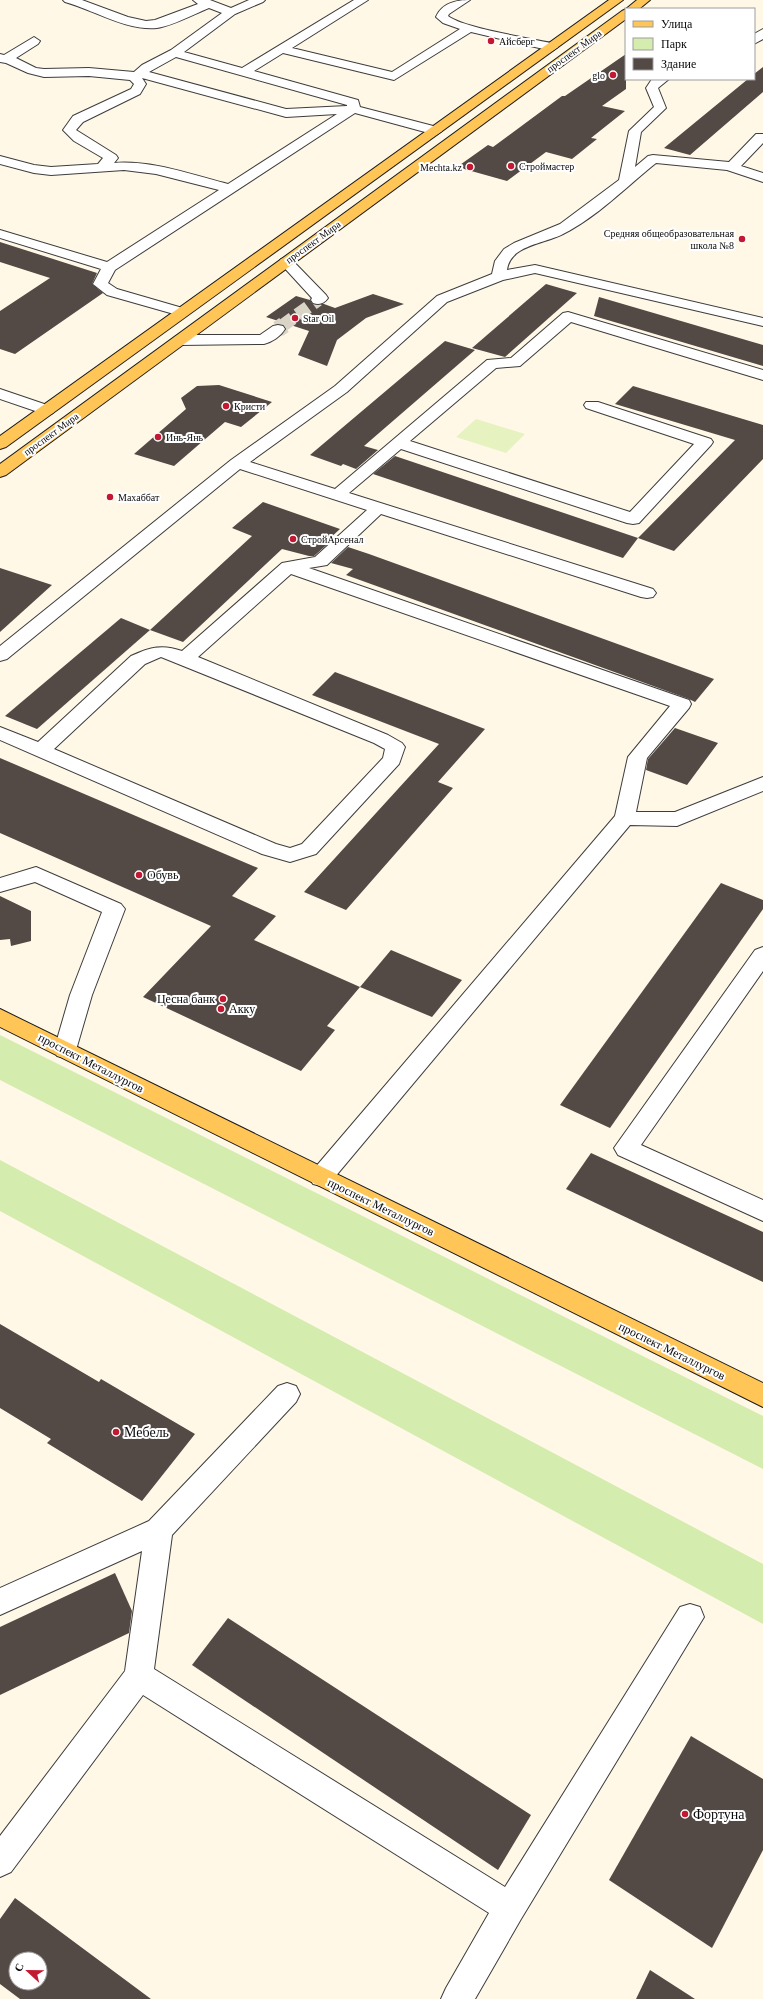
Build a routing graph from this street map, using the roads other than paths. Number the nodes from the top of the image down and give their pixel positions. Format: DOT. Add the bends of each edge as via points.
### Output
graph roads {
  1 [pos="69,0"];
  2 [pos="259,0"];
  3 [pos="362,0"];
  4 [pos="464,0"];
  5 [pos="617,0"];
  6 [pos="644,0"];
  7 [pos="204,2"];
  8 [pos="633,8"];
  9 [pos="231,12"];
  10 [pos="625,14"];
  11 [pos="154,25"];
  12 [pos="469,28"];
  13 [pos="763,33"];
  14 [pos="168,34"];
  15 [pos="755,39"];
  16 [pos="34,41"];
  17 [pos="552,47"];
  18 [pos="281,49"];
  19 [pos="175,53"];
  20 [pos="3,58"];
  21 [pos="244,72"];
  22 [pos="138,75"];
  23 [pos="661,80"];
  24 [pos="353,109"];
  25 [pos="436,131"];
  26 [pos="762,133"];
  27 [pos="0,160"];
  28 [pos="103,166"];
  29 [pos="729,166"];
  30 [pos="763,178"];
  31 [pos="626,180"];
  32 [pos="229,188"];
  33 [pos="0,234"];
  34 [pos="286,262"];
  35 [pos="109,267"];
  36 [pos="499,276"];
  37 [pos="318,300"];
  38 [pos="181,312"];
  39 [pos="763,322"];
  40 [pos="278,329"];
  41 [pos="180,340"];
  42 [pos="763,375"];
  43 [pos="0,394"];
  44 [pos="592,405"];
  45 [pos="47,410"];
  46 [pos="398,443"];
  47 [pos="0,444"];
  48 [pos="237,463"];
  49 [pos="0,472"];
  50 [pos="337,495"];
  51 [pos="378,508"];
  52 [pos="288,567"];
  53 [pos="647,593"];
  54 [pos="0,655"];
  55 [pos="185,659"];
  56 [pos="0,733"];
  57 [pos="42,749"];
  58 [pos="763,783"];
  59 [pos="625,818"];
  60 [pos="0,885"];
  61 [pos="763,955"];
  62 [pos="0,1017"];
  63 [pos="65,1050"];
  64 [pos="321,1177"];
  65 [pos="763,1210"];
  66 [pos="287,1394"];
  67 [pos="763,1396"];
  68 [pos="159,1530"];
  69 [pos="0,1602"];
  70 [pos="690,1617"];
  71 [pos="140,1676"];
  72 [pos="0,1861"];
  73 [pos="510,1908"];
  74 [pos="457,1999"];
  1 -- 11 [label="street" via="119,17"];
  2 -- 9 [label="street"];
  3 -- 18 [label="street"];
  4 -- 12 [label="street" via="444,12 442,17"];
  5 -- 17 [label="main road, проспект Мира"];
  6 -- 8 [label="main road"];
  7 -- 9 [label="street"];
  7 -- 11 [label="street"];
  9 -- 19 [label="street" via="186,39"];
  10 -- 34 [label="main road, проспект Мира"];
  11 -- 14 [label="street" via="158,30"];
  12 -- 17 [label="street"];
  12 -- 18 [label="street" via="394,76"];
  13 -- 15 [label="street"];
  16 -- 20 [label="street"];
  17 -- 25 [label="main road, проспект Мира"];
  18 -- 21 [label="street"];
  19 -- 21 [label="street"];
  19 -- 22 [label="street"];
  20 -- 22 [label="street" via="44,73 89,72 125,77"];
  21 -- 24 [label="street" via="354,103"];
  22 -- 24 [label="street" via="286,113"];
  22 -- 28 [label="street" via="140,84 136,91 78,119 68,130 75,138 105,152 111,158"];
  23 -- 31 [label="street" via="652,88 660,108 635,131"];
  24 -- 25 [label="street"];
  24 -- 32 [label="street"];
  25 -- 38 [label="main road, проспект Мира"];
  26 -- 29 [label="street" via="736,164"];
  27 -- 28 [label="street" via="51,171"];
  28 -- 32 [label="street" via="156,170"];
  29 -- 30 [label="street"];
  29 -- 31 [label="street" via="653,159"];
  31 -- 36 [label="street" via="566,227 550,236 533,239 511,250 500,264"];
  32 -- 35 [label="street"];
  33 -- 35 [label="street"];
  34 -- 37 [label="street" via="321,298"];
  34 -- 41 [label="main road, проспект Мира"];
  35 -- 38 [label="street" via="100,284 112,292"];
  36 -- 39 [label="street" via="535,269"];
  36 -- 48 [label="street" via="442,299 341,389"];
  38 -- 45 [label="main road, проспект Мира"];
  40 -- 41 [label="street" via="264,339"];
  41 -- 49 [label="main road, проспект Мира"];
  42 -- 46 [label="street" via="568,316 515,363 492,363"];
  43 -- 45 [label="street"];
  44 -- 46 [label="street" via="705,442 632,519"];
  45 -- 47 [label="main road, проспект Мира"];
  46 -- 50 [label="street"];
  48 -- 50 [label="street"];
  48 -- 54 [label="street"];
  50 -- 51 [label="street"];
  51 -- 52 [label="street" via="321,561"];
  51 -- 53 [label="street"];
  52 -- 55 [label="street"];
  52 -- 59 [label="street" via="682,704 638,757"];
  55 -- 57 [label="street" via="168,652 155,651 138,660"];
  55 -- 57 [label="street" via="381,739 395,748 392,760 309,849 290,855 269,849"];
  56 -- 57 [label="street"];
  58 -- 59 [label="street" via="677,819"];
  59 -- 64 [label="street"];
  60 -- 63 [label="street" via="36,874 114,909 81,995"];
  61 -- 65 [label="street" via="626,1148"];
  62 -- 63 [label="main road, проспект Металлургов"];
  63 -- 64 [label="main road, проспект Металлургов"];
  64 -- 67 [label="main road, проспект Металлургов"];
  66 -- 68 [label="street"];
  68 -- 69 [label="street"];
  68 -- 71 [label="street"];
  70 -- 73 [label="street"];
  71 -- 72 [label="street"];
  71 -- 73 [label="street"];
  73 -- 74 [label="street"];
}
